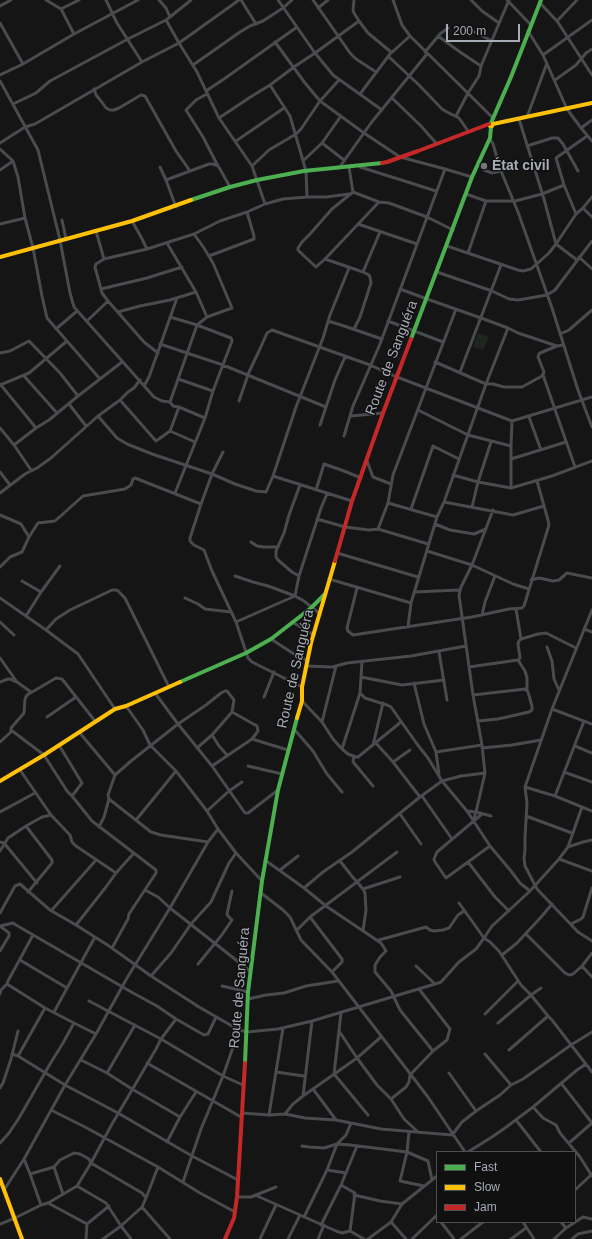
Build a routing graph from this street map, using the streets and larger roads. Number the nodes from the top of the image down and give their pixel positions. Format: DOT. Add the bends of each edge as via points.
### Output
graph roads {
  1 [pos="11,0"];
  2 [pos="46,0"];
  3 [pos="79,0"];
  4 [pos="106,0"];
  5 [pos="138,0"];
  6 [pos="159,0"];
  7 [pos="190,0"];
  8 [pos="240,0"];
  9 [pos="278,0"];
  10 [pos="292,0"];
  11 [pos="312,0"];
  12 [pos="328,0"];
  13 [pos="354,0"];
  14 [pos="394,0"];
  15 [pos="471,0"];
  16 [pos="508,0"];
  17 [pos="577,0"];
  18 [pos="541,1"];
  19 [pos="0,6"];
  20 [pos="283,8"];
  21 [pos="318,8"];
  22 [pos="61,9"];
  23 [pos="113,14"];
  24 [pos="168,18"];
  25 [pos="592,20"];
  26 [pos="359,21"];
  27 [pos="557,21"];
  28 [pos="0,23"];
  29 [pos="499,23"];
  30 [pos="256,24"];
  31 [pos="531,25"];
  32 [pos="297,27"];
  33 [pos="448,28"];
  34 [pos="467,28"];
  35 [pos="528,30"];
  36 [pos="74,34"];
  37 [pos="410,36"];
  38 [pos="438,36"];
  39 [pos="338,37"];
  40 [pos="568,38"];
  41 [pos="128,39"];
  42 [pos="492,41"];
  43 [pos="274,42"];
  44 [pos="179,43"];
  45 [pos="592,49"];
  46 [pos="426,53"];
  47 [pos="315,54"];
  48 [pos="390,54"];
  49 [pos="543,55"];
  50 [pos="582,58"];
  51 [pos="142,62"];
  52 [pos="547,63"];
  53 [pos="23,64"];
  54 [pos="193,65"];
  55 [pos="481,66"];
  56 [pos="294,67"];
  57 [pos="376,72"];
  58 [pos="592,74"];
  59 [pos="0,75"];
  60 [pos="409,76"];
  61 [pos="339,80"];
  62 [pos="555,80"];
  63 [pos="0,81"];
  64 [pos="270,85"];
  65 [pos="94,89"];
  66 [pos="206,92"];
  67 [pos="468,93"];
  68 [pos="360,94"];
  69 [pos="392,98"];
  70 [pos="320,101"];
  71 [pos="592,103"];
  72 [pos="13,104"];
  73 [pos="284,108"];
  74 [pos="567,109"];
  75 [pos="382,110"];
  76 [pos="342,116"];
  77 [pos="456,116"];
  78 [pos="527,117"];
  79 [pos="219,118"];
  80 [pos="519,119"];
  81 [pos="592,120"];
  82 [pos="491,123"];
  83 [pos="25,127"];
  84 [pos="581,128"];
  85 [pos="468,131"];
  86 [pos="364,133"];
  87 [pos="296,134"];
  88 [pos="587,136"];
  89 [pos="490,138"];
  90 [pos="236,141"];
  91 [pos="592,141"];
  92 [pos="0,143"];
  93 [pos="322,143"];
  94 [pos="436,143"];
  95 [pos="527,146"];
  96 [pos="0,149"];
  97 [pos="566,151"];
  98 [pos="400,157"];
  99 [pos="304,160"];
  100 [pos="344,160"];
  101 [pos="13,161"];
  102 [pos="478,162"];
  103 [pos="218,166"];
  104 [pos="252,166"];
  105 [pos="360,166"];
  106 [pos="160,167"];
  107 [pos="349,167"];
  108 [pos="339,168"];
  109 [pos="445,169"];
  110 [pos="0,170"];
  111 [pos="190,171"];
  112 [pos="306,171"];
  113 [pos="501,171"];
  114 [pos="578,171"];
  115 [pos="472,178"];
  116 [pos="166,180"];
  117 [pos="257,180"];
  118 [pos="564,185"];
  119 [pos="230,187"];
  120 [pos="436,191"];
  121 [pos="353,192"];
  122 [pos="349,194"];
  123 [pos="466,194"];
  124 [pos="542,194"];
  125 [pos="307,196"];
  126 [pos="592,197"];
  127 [pos="486,200"];
  128 [pos="514,200"];
  129 [pos="379,202"];
  130 [pos="265,204"];
  131 [pos="176,207"];
  132 [pos="583,208"];
  133 [pos="246,212"];
  134 [pos="576,214"];
  135 [pos="592,216"];
  136 [pos="427,217"];
  137 [pos="25,218"];
  138 [pos="62,220"];
  139 [pos="132,222"];
  140 [pos="0,224"];
  141 [pos="358,224"];
  142 [pos="453,230"];
  143 [pos="96,231"];
  144 [pos="380,232"];
  145 [pos="194,234"];
  146 [pos="66,239"];
  147 [pos="60,240"];
  148 [pos="592,241"];
  149 [pos="167,243"];
  150 [pos="417,244"];
  151 [pos="556,244"];
  152 [pos="447,246"];
  153 [pos="33,248"];
  154 [pos="147,249"];
  155 [pos="468,253"];
  156 [pos="209,256"];
  157 [pos="0,257"];
  158 [pos="325,259"];
  159 [pos="578,259"];
  160 [pos="104,260"];
  161 [pos="536,264"];
  162 [pos="501,265"];
  163 [pos="182,267"];
  164 [pos="348,268"];
  165 [pos="592,269"];
  166 [pos="363,272"];
  167 [pos="437,272"];
  168 [pos="101,289"];
  169 [pos="400,289"];
  170 [pos="492,291"];
  171 [pos="196,292"];
  172 [pos="547,294"];
  173 [pos="177,298"];
  174 [pos="426,299"];
  175 [pos="108,302"];
  176 [pos="456,309"];
  177 [pos="592,310"];
  178 [pos="76,311"];
  179 [pos="118,312"];
  180 [pos="170,317"];
  181 [pos="207,317"];
  182 [pos="481,318"];
  183 [pos="87,321"];
  184 [pos="328,321"];
  185 [pos="388,321"];
  186 [pos="197,325"];
  187 [pos="508,328"];
  188 [pos="56,329"];
  189 [pos="354,329"];
  190 [pos="414,331"];
  191 [pos="560,334"];
  192 [pos="382,339"];
  193 [pos="67,341"];
  194 [pos="443,342"];
  195 [pos="160,344"];
  196 [pos="564,345"];
  197 [pos="557,346"];
  198 [pos="319,347"];
  199 [pos="0,353"];
  200 [pos="158,353"];
  201 [pos="188,353"];
  202 [pos="345,357"];
  203 [pos="46,359"];
  204 [pos="122,362"];
  205 [pos="435,362"];
  206 [pos="223,365"];
  207 [pos="370,365"];
  208 [pos="460,372"];
  209 [pos="248,375"];
  210 [pos="543,375"];
  211 [pos="24,376"];
  212 [pos="178,378"];
  213 [pos="397,378"];
  214 [pos="100,379"];
  215 [pos="140,380"];
  216 [pos="486,384"];
  217 [pos="0,385"];
  218 [pos="144,386"];
  219 [pos="425,388"];
  220 [pos="213,391"];
  221 [pos="78,396"];
  222 [pos="300,397"];
  223 [pos="592,397"];
  224 [pos="120,400"];
  225 [pos="239,401"];
  226 [pos="582,401"];
  227 [pos="170,402"];
  228 [pos="69,404"];
  229 [pos="326,407"];
  230 [pos="179,408"];
  231 [pos="555,408"];
  232 [pos="478,409"];
  233 [pos="418,410"];
  234 [pos="57,413"];
  235 [pos="383,413"];
  236 [pos="98,416"];
  237 [pos="351,416"];
  238 [pos="529,417"];
  239 [pos="205,418"];
  240 [pos="512,421"];
  241 [pos="320,425"];
  242 [pos="86,426"];
  243 [pos="592,427"];
  244 [pos="0,428"];
  245 [pos="36,428"];
  246 [pos="170,431"];
  247 [pos="468,435"];
  248 [pos="344,436"];
  249 [pos="194,442"];
  250 [pos="491,442"];
  251 [pos="566,442"];
  252 [pos="14,445"];
  253 [pos="511,446"];
  254 [pos="540,450"];
  255 [pos="222,452"];
  256 [pos="459,459"];
  257 [pos="511,459"];
  258 [pos="592,461"];
  259 [pos="367,462"];
  260 [pos="186,465"];
  261 [pos="575,467"];
  262 [pos="32,470"];
  263 [pos="0,472"];
  264 [pos="212,474"];
  265 [pos="453,475"];
  266 [pos="274,476"];
  267 [pos="360,478"];
  268 [pos="537,481"];
  269 [pos="478,482"];
  270 [pos="10,484"];
  271 [pos="391,484"];
  272 [pos="300,485"];
  273 [pos="511,488"];
  274 [pos="316,490"];
  275 [pos="0,493"];
  276 [pos="175,493"];
  277 [pos="327,494"];
  278 [pos="352,501"];
  279 [pos="444,502"];
  280 [pos="388,503"];
  281 [pos="201,504"];
  282 [pos="472,506"];
  283 [pos="544,506"];
  284 [pos="411,509"];
  285 [pos="493,510"];
  286 [pos="0,515"];
  287 [pos="437,517"];
  288 [pos="317,519"];
  289 [pos="435,524"];
  290 [pos="345,527"];
  291 [pos="378,529"];
  292 [pos="486,529"];
  293 [pos="29,537"];
  294 [pos="251,542"];
  295 [pos="428,544"];
  296 [pos="278,547"];
  297 [pos="427,551"];
  298 [pos="337,553"];
  299 [pos="472,565"];
  300 [pos="60,566"];
  301 [pos="0,567"];
  302 [pos="235,576"];
  303 [pos="299,576"];
  304 [pos="495,576"];
  305 [pos="418,577"];
  306 [pos="592,578"];
  307 [pos="329,579"];
  308 [pos="531,580"];
  309 [pos="22,581"];
  310 [pos="357,588"];
  311 [pos="529,588"];
  312 [pos="459,590"];
  313 [pos="41,592"];
  314 [pos="414,592"];
  315 [pos="325,593"];
  316 [pos="296,596"];
  317 [pos="0,598"];
  318 [pos="185,598"];
  319 [pos="411,603"];
  320 [pos="311,608"];
  321 [pos="516,609"];
  322 [pos="592,610"];
  323 [pos="231,612"];
  324 [pos="320,614"];
  325 [pos="482,615"];
  326 [pos="26,616"];
  327 [pos="462,618"];
  328 [pos="0,622"];
  329 [pos="236,622"];
  330 [pos="292,622"];
  331 [pos="408,627"];
  332 [pos="584,629"];
  333 [pos="46,630"];
  334 [pos="592,632"];
  335 [pos="314,634"];
  336 [pos="14,635"];
  337 [pos="271,639"];
  338 [pos="521,639"];
  339 [pos="466,646"];
  340 [pos="547,647"];
  341 [pos="576,648"];
  342 [pos="439,652"];
  343 [pos="246,653"];
  344 [pos="0,658"];
  345 [pos="518,660"];
  346 [pos="308,661"];
  347 [pos="362,662"];
  348 [pos="307,666"];
  349 [pos="336,666"];
  350 [pos="470,667"];
  351 [pos="274,672"];
  352 [pos="361,677"];
  353 [pos="444,680"];
  354 [pos="0,682"];
  355 [pos="18,682"];
  356 [pos="414,684"];
  357 [pos="169,687"];
  358 [pos="302,688"];
  359 [pos="527,690"];
  360 [pos="559,690"];
  361 [pos="31,692"];
  362 [pos="155,693"];
  363 [pos="360,693"];
  364 [pos="473,695"];
  365 [pos="76,697"];
  366 [pos="264,697"];
  367 [pos="447,700"];
  368 [pos="302,701"];
  369 [pos="382,703"];
  370 [pos="126,706"];
  371 [pos="115,709"];
  372 [pos="552,709"];
  373 [pos="232,712"];
  374 [pos="47,717"];
  375 [pos="95,721"];
  376 [pos="478,721"];
  377 [pos="584,721"];
  378 [pos="322,722"];
  379 [pos="401,722"];
  380 [pos="178,724"];
  381 [pos="592,724"];
  382 [pos="294,729"];
  383 [pos="12,731"];
  384 [pos="79,732"];
  385 [pos="212,735"];
  386 [pos="252,739"];
  387 [pos="541,740"];
  388 [pos="0,742"];
  389 [pos="374,743"];
  390 [pos="59,745"];
  391 [pos="150,745"];
  392 [pos="575,746"];
  393 [pos="482,747"];
  394 [pos="196,748"];
  395 [pos="342,749"];
  396 [pos="288,750"];
  397 [pos="410,750"];
  398 [pos="592,753"];
  399 [pos="436,754"];
  400 [pos="44,755"];
  401 [pos="227,755"];
  402 [pos="354,756"];
  403 [pos="428,758"];
  404 [pos="393,762"];
  405 [pos="212,766"];
  406 [pos="248,766"];
  407 [pos="20,770"];
  408 [pos="176,771"];
  409 [pos="564,772"];
  410 [pos="485,773"];
  411 [pos="282,774"];
  412 [pos="115,775"];
  413 [pos="439,776"];
  414 [pos="442,781"];
  415 [pos="0,782"];
  416 [pos="242,782"];
  417 [pos="592,782"];
  418 [pos="373,786"];
  419 [pos="525,786"];
  420 [pos="278,790"];
  421 [pos="229,791"];
  422 [pos="342,792"];
  423 [pos="35,793"];
  424 [pos="72,796"];
  425 [pos="421,796"];
  426 [pos="555,796"];
  427 [pos="109,799"];
  428 [pos="582,807"];
  429 [pos="207,811"];
  430 [pos="467,811"];
  431 [pos="592,811"];
  432 [pos="0,812"];
  433 [pos="476,812"];
  434 [pos="400,814"];
  435 [pos="482,814"];
  436 [pos="51,815"];
  437 [pos="491,816"];
  438 [pos="526,816"];
  439 [pos="136,820"];
  440 [pos="473,821"];
  441 [pos="26,826"];
  442 [pos="98,827"];
  443 [pos="218,829"];
  444 [pos="572,833"];
  445 [pos="452,839"];
  446 [pos="592,840"];
  447 [pos="0,842"];
  448 [pos="208,842"];
  449 [pos="4,843"];
  450 [pos="421,844"];
  451 [pos="490,846"];
  452 [pos="568,847"];
  453 [pos="0,851"];
  454 [pos="397,852"];
  455 [pos="134,853"];
  456 [pos="236,853"];
  457 [pos="298,856"];
  458 [pos="559,859"];
  459 [pos="96,860"];
  460 [pos="265,860"];
  461 [pos="340,861"];
  462 [pos="468,862"];
  463 [pos="280,870"];
  464 [pos="592,872"];
  465 [pos="116,873"];
  466 [pos="400,877"];
  467 [pos="262,880"];
  468 [pos="356,882"];
  469 [pos="37,883"];
  470 [pos="535,885"];
  471 [pos="304,888"];
  472 [pos="592,888"];
  473 [pos="363,889"];
  474 [pos="145,890"];
  475 [pos="232,891"];
  476 [pos="28,892"];
  477 [pos="530,892"];
  478 [pos="261,893"];
  479 [pos="459,903"];
  480 [pos="552,904"];
  481 [pos="326,906"];
  482 [pos="170,908"];
  483 [pos="51,911"];
  484 [pos="464,911"];
  485 [pos="509,911"];
  486 [pos="0,913"];
  487 [pos="310,917"];
  488 [pos="191,924"];
  489 [pos="571,924"];
  490 [pos="76,925"];
  491 [pos="0,926"];
  492 [pos="297,930"];
  493 [pos="363,931"];
  494 [pos="526,934"];
  495 [pos="33,935"];
  496 [pos="95,937"];
  497 [pos="484,938"];
  498 [pos="378,940"];
  499 [pos="592,941"];
  500 [pos="215,943"];
  501 [pos="112,948"];
  502 [pos="0,951"];
  503 [pos="592,953"];
  504 [pos="502,955"];
  505 [pos="20,960"];
  506 [pos="82,962"];
  507 [pos="135,964"];
  508 [pos="198,964"];
  509 [pos="416,966"];
  510 [pos="582,966"];
  511 [pos="250,971"];
  512 [pos="332,972"];
  513 [pos="151,976"];
  514 [pos="592,977"];
  515 [pos="338,981"];
  516 [pos="518,981"];
  517 [pos="7,984"];
  518 [pos="435,984"];
  519 [pos="122,986"];
  520 [pos="222,986"];
  521 [pos="67,988"];
  522 [pos="541,988"];
  523 [pos="419,989"];
  524 [pos="0,991"];
  525 [pos="248,992"];
  526 [pos="531,995"];
  527 [pos="393,997"];
  528 [pos="248,1000"];
  529 [pos="89,1001"];
  530 [pos="358,1007"];
  531 [pos="45,1008"];
  532 [pos="54,1012"];
  533 [pos="108,1012"];
  534 [pos="341,1013"];
  535 [pos="485,1014"];
  536 [pos="548,1016"];
  537 [pos="216,1017"];
  538 [pos="176,1019"];
  539 [pos="312,1021"];
  540 [pos="74,1023"];
  541 [pos="498,1023"];
  542 [pos="135,1025"];
  543 [pos="283,1028"];
  544 [pos="239,1030"];
  545 [pos="18,1031"];
  546 [pos="339,1031"];
  547 [pos="247,1032"];
  548 [pos="592,1032"];
  549 [pos="96,1034"];
  550 [pos="381,1038"];
  551 [pos="161,1039"];
  552 [pos="571,1045"];
  553 [pos="509,1050"];
  554 [pos="433,1051"];
  555 [pos="12,1054"];
  556 [pos="485,1054"];
  557 [pos="18,1056"];
  558 [pos="356,1058"];
  559 [pos="81,1060"];
  560 [pos="148,1064"];
  561 [pos="586,1064"];
  562 [pos="276,1072"];
  563 [pos="592,1072"];
  564 [pos="45,1073"];
  565 [pos="108,1073"];
  566 [pos="334,1074"];
  567 [pos="449,1074"];
  568 [pos="410,1075"];
  569 [pos="223,1076"];
  570 [pos="304,1076"];
  571 [pos="2,1083"];
  572 [pos="561,1083"];
  573 [pos="65,1085"];
  574 [pos="243,1085"];
  575 [pos="511,1085"];
  576 [pos="0,1088"];
  577 [pos="132,1089"];
  578 [pos="313,1089"];
  579 [pos="196,1092"];
  580 [pos="303,1096"];
  581 [pos="391,1099"];
  582 [pos="213,1101"];
  583 [pos="533,1107"];
  584 [pos="51,1110"];
  585 [pos="476,1111"];
  586 [pos="118,1113"];
  587 [pos="284,1114"];
  588 [pos="368,1114"];
  589 [pos="241,1115"];
  590 [pos="270,1115"];
  591 [pos="180,1117"];
  592 [pos="336,1120"];
  593 [pos="516,1120"];
  594 [pos="351,1123"];
  595 [pos="592,1123"];
  596 [pos="409,1132"];
  597 [pos="418,1132"];
  598 [pos="452,1135"];
  599 [pos="104,1138"];
  600 [pos="167,1142"];
  601 [pos="0,1143"];
  602 [pos="337,1144"];
  603 [pos="569,1144"];
  604 [pos="302,1146"];
  605 [pos="357,1146"];
  606 [pos="464,1151"];
  607 [pos="470,1151"];
  608 [pos="540,1151"];
  609 [pos="574,1151"];
  610 [pos="407,1152"];
  611 [pos="576,1153"];
  612 [pos="192,1156"];
  613 [pos="24,1159"];
  614 [pos="91,1163"];
  615 [pos="54,1167"];
  616 [pos="158,1168"];
  617 [pos="327,1170"];
  618 [pos="346,1173"];
  619 [pos="30,1174"];
  620 [pos="592,1175"];
  621 [pos="436,1177"];
  622 [pos="0,1180"];
  623 [pos="238,1180"];
  624 [pos="432,1180"];
  625 [pos="183,1182"];
  626 [pos="341,1185"];
  627 [pos="77,1186"];
  628 [pos="424,1186"];
  629 [pos="276,1187"];
  630 [pos="576,1189"];
  631 [pos="3,1193"];
  632 [pos="63,1194"];
  633 [pos="354,1195"];
  634 [pos="255,1196"];
  635 [pos="237,1197"];
  636 [pos="146,1198"];
  637 [pos="48,1203"];
  638 [pos="41,1204"];
  639 [pos="402,1204"];
  640 [pos="109,1206"];
  641 [pos="276,1206"];
  642 [pos="142,1207"];
  643 [pos="235,1212"];
  644 [pos="300,1215"];
  645 [pos="304,1217"];
  646 [pos="436,1217"];
  647 [pos="15,1218"];
  648 [pos="592,1219"];
  649 [pos="391,1222"];
  650 [pos="576,1222"];
  651 [pos="442,1223"];
  652 [pos="483,1223"];
  653 [pos="562,1223"];
  654 [pos="574,1223"];
  655 [pos="0,1224"];
  656 [pos="87,1224"];
  657 [pos="323,1225"];
  658 [pos="525,1225"];
  659 [pos="121,1226"];
  660 [pos="566,1228"];
  661 [pos="350,1231"];
  662 [pos="592,1231"];
  663 [pos="22,1239"];
  664 [pos="86,1239"];
  665 [pos="103,1239"];
  666 [pos="131,1239"];
  667 [pos="170,1239"];
  668 [pos="225,1239"];
  669 [pos="260,1239"];
  670 [pos="288,1239"];
  671 [pos="318,1239"];
  672 [pos="364,1239"];
  673 [pos="368,1239"];
  674 [pos="406,1239"];
  675 [pos="412,1239"];
  676 [pos="454,1239"];
  677 [pos="461,1239"];
  678 [pos="511,1239"];
  679 [pos="534,1239"];
  680 [pos="554,1239"];
  681 [pos="572,1239"];
  1 -- 19 [label="street"];
  2 -- 22 [label="street"];
  3 -- 22 [label="street"];
  4 -- 23 [label="street"];
  5 -- 23 [label="street"];
  6 -- 24 [label="street" via="166,8"];
  7 -- 24 [label="street"];
  8 -- 30 [label="street"];
  8 -- 44 [label="street"];
  9 -- 20 [label="street"];
  10 -- 20 [label="street"];
  11 -- 21 [label="street"];
  12 -- 21 [label="street"];
  13 -- 26 [label="street" via="353,10"];
  14 -- 37 [label="street" via="402,25"];
  15 -- 29 [label="street"];
  16 -- 29 [label="street"];
  16 -- 31 [label="street"];
  17 -- 27 [label="street"];
  18 -- 27 [label="street"];
  18 -- 31 [label="street, Route de Sanguéra"];
  20 -- 30 [label="street"];
  20 -- 32 [label="street"];
  21 -- 39 [label="street"];
  22 -- 36 [label="street"];
  23 -- 36 [label="street"];
  23 -- 41 [label="street"];
  24 -- 41 [label="street"];
  24 -- 44 [label="street"];
  25 -- 40 [label="street"];
  26 -- 39 [label="street"];
  26 -- 48 [label="street"];
  27 -- 40 [label="street"];
  28 -- 53 [label="street"];
  29 -- 42 [label="street"];
  30 -- 54 [label="street" via="240,32"];
  31 -- 35 [label="street, Route de Sanguéra"];
  32 -- 43 [label="street"];
  32 -- 47 [label="street"];
  33 -- 38 [label="street"];
  34 -- 42 [label="street"];
  35 -- 49 [label="street"];
  35 -- 82 [label="street, Route de Sanguéra"];
  36 -- 53 [label="street"];
  37 -- 46 [label="street"];
  37 -- 48 [label="street"];
  38 -- 46 [label="street"];
  38 -- 55 [label="street"];
  39 -- 47 [label="street"];
  39 -- 57 [label="street" via="356,59"];
  40 -- 49 [label="street"];
  40 -- 50 [label="street"];
  41 -- 51 [label="street"];
  41 -- 72 [label="street"];
  42 -- 55 [label="street"];
  43 -- 56 [label="street"];
  43 -- 66 [label="street"];
  44 -- 51 [label="street"];
  44 -- 54 [label="street"];
  45 -- 50 [label="street"];
  46 -- 60 [label="street"];
  46 -- 67 [label="street"];
  47 -- 56 [label="street"];
  47 -- 61 [label="street"];
  48 -- 57 [label="street"];
  48 -- 60 [label="street"];
  49 -- 52 [label="street"];
  50 -- 58 [label="street"];
  50 -- 62 [label="street"];
  51 -- 65 [label="street"];
  52 -- 62 [label="street"];
  52 -- 78 [label="street"];
  53 -- 59 [label="street"];
  54 -- 66 [label="street"];
  55 -- 67 [label="street" via="477,79"];
  56 -- 64 [label="street"];
  56 -- 70 [label="street"];
  57 -- 68 [label="street"];
  60 -- 69 [label="street"];
  60 -- 77 [label="street" via="442,109"];
  61 -- 68 [label="street"];
  61 -- 70 [label="street"];
  62 -- 74 [label="street"];
  63 -- 72 [label="street"];
  64 -- 73 [label="street"];
  64 -- 79 [label="street"];
  65 -- 83 [label="street" via="35,124"];
  65 -- 111 [label="street" via="100,101 110,110 145,96"];
  66 -- 79 [label="street"];
  66 -- 103 [label="street" via="186,110"];
  67 -- 77 [label="street"];
  67 -- 82 [label="street"];
  68 -- 75 [label="street"];
  69 -- 75 [label="street"];
  69 -- 94 [label="street"];
  70 -- 76 [label="street"];
  70 -- 87 [label="street"];
  71 -- 74 [label="street"];
  72 -- 83 [label="street"];
  73 -- 87 [label="street" via="290,116"];
  73 -- 90 [label="street"];
  74 -- 78 [label="street"];
  74 -- 84 [label="street"];
  75 -- 86 [label="street"];
  76 -- 86 [label="street"];
  76 -- 93 [label="street"];
  77 -- 85 [label="street"];
  78 -- 80 [label="street"];
  79 -- 90 [label="street"];
  80 -- 82 [label="street"];
  80 -- 95 [label="street"];
  81 -- 84 [label="street"];
  82 -- 85 [label="street"];
  82 -- 89 [label="street, Route de Sanguéra"];
  83 -- 92 [label="street"];
  83 -- 147 [label="street" via="38,150"];
  84 -- 88 [label="street"];
  85 -- 94 [label="street"];
  86 -- 98 [label="street"];
  86 -- 100 [label="street"];
  87 -- 99 [label="street"];
  87 -- 104 [label="street" via="269,150"];
  88 -- 91 [label="street"];
  88 -- 97 [label="street"];
  89 -- 102 [label="street, Route de Sanguéra"];
  89 -- 113 [label="street"];
  90 -- 104 [label="street"];
  93 -- 99 [label="street"];
  93 -- 100 [label="street"];
  94 -- 98 [label="street"];
  95 -- 97 [label="street" via="555,137"];
  95 -- 124 [label="street"];
  96 -- 101 [label="street"];
  97 -- 114 [label="street"];
  97 -- 118 [label="street" via="556,158"];
  98 -- 105 [label="street" via="379,164"];
  98 -- 109 [label="street"];
  99 -- 112 [label="street"];
  100 -- 108 [label="street"];
  101 -- 110 [label="street"];
  101 -- 137 [label="street"];
  102 -- 113 [label="street" via="484,170 492,173"];
  102 -- 115 [label="street, Route de Sanguéra"];
  103 -- 111 [label="street" via="209,164"];
  103 -- 119 [label="street"];
  104 -- 117 [label="street"];
  105 -- 107 [label="street"];
  105 -- 120 [label="street"];
  106 -- 116 [label="street"];
  107 -- 108 [label="street"];
  107 -- 121 [label="street"];
  108 -- 112 [label="street"];
  109 -- 115 [label="street"];
  109 -- 120 [label="street"];
  111 -- 116 [label="street"];
  112 -- 117 [label="street"];
  112 -- 125 [label="street"];
  113 -- 128 [label="street"];
  115 -- 123 [label="street, Route de Sanguéra"];
  116 -- 131 [label="street"];
  117 -- 119 [label="street"];
  117 -- 130 [label="street"];
  118 -- 124 [label="street"];
  118 -- 134 [label="street"];
  119 -- 131 [label="street"];
  120 -- 136 [label="street"];
  121 -- 122 [label="street"];
  121 -- 129 [label="street"];
  122 -- 125 [label="street"];
  122 -- 158 [label="street" via="332,208 298,248 316,267"];
  123 -- 127 [label="street"];
  123 -- 142 [label="street, Route de Sanguéra"];
  124 -- 128 [label="street"];
  124 -- 151 [label="street"];
  125 -- 130 [label="street"];
  126 -- 132 [label="street"];
  127 -- 128 [label="street"];
  127 -- 155 [label="street"];
  128 -- 161 [label="street"];
  129 -- 136 [label="street" via="389,203"];
  129 -- 141 [label="street"];
  130 -- 133 [label="street"];
  131 -- 139 [label="street"];
  132 -- 134 [label="street"];
  132 -- 135 [label="street"];
  133 -- 145 [label="street"];
  133 -- 156 [label="street" via="254,239"];
  134 -- 151 [label="street"];
  136 -- 142 [label="street"];
  136 -- 150 [label="street"];
  137 -- 140 [label="street"];
  137 -- 153 [label="street"];
  138 -- 146 [label="street"];
  139 -- 143 [label="street"];
  139 -- 154 [label="street"];
  141 -- 144 [label="street"];
  141 -- 158 [label="street"];
  142 -- 152 [label="street, Route de Sanguéra"];
  143 -- 146 [label="street"];
  143 -- 160 [label="street"];
  144 -- 150 [label="street"];
  144 -- 166 [label="street"];
  145 -- 149 [label="street"];
  145 -- 156 [label="street"];
  146 -- 147 [label="street"];
  147 -- 153 [label="street"];
  147 -- 178 [label="street" via="72,303"];
  148 -- 159 [label="street"];
  149 -- 154 [label="street"];
  149 -- 163 [label="street"];
  150 -- 169 [label="street"];
  151 -- 159 [label="street"];
  151 -- 161 [label="street"];
  152 -- 155 [label="street"];
  152 -- 167 [label="street, Route de Sanguéra"];
  153 -- 157 [label="street"];
  153 -- 188 [label="street" via="45,312"];
  154 -- 160 [label="street"];
  155 -- 162 [label="street"];
  156 -- 181 [label="street" via="232,308"];
  158 -- 164 [label="street"];
  159 -- 165 [label="street"];
  159 -- 172 [label="street" via="555,290"];
  160 -- 168 [label="street" via="95,267"];
  161 -- 162 [label="street" via="531,269 522,271"];
  161 -- 172 [label="street"];
  162 -- 170 [label="street"];
  163 -- 168 [label="street"];
  163 -- 171 [label="street"];
  164 -- 166 [label="street"];
  164 -- 184 [label="street"];
  166 -- 189 [label="street" via="369,275 371,282"];
  167 -- 170 [label="street"];
  167 -- 174 [label="street, Route de Sanguéra"];
  168 -- 175 [label="street"];
  169 -- 174 [label="street"];
  169 -- 185 [label="street"];
  170 -- 172 [label="street" via="514,300"];
  170 -- 182 [label="street"];
  171 -- 173 [label="street"];
  171 -- 181 [label="street"];
  172 -- 191 [label="street"];
  173 -- 179 [label="street"];
  173 -- 180 [label="street"];
  174 -- 176 [label="street"];
  174 -- 190 [label="street, Route de Sanguéra"];
  175 -- 179 [label="street"];
  175 -- 183 [label="street"];
  176 -- 182 [label="street"];
  176 -- 194 [label="street"];
  177 -- 191 [label="street" via="569,330"];
  178 -- 183 [label="street"];
  178 -- 188 [label="street"];
  179 -- 200 [label="street" via="144,342"];
  180 -- 186 [label="street"];
  180 -- 195 [label="street"];
  181 -- 186 [label="street"];
  182 -- 187 [label="street"];
  182 -- 208 [label="street"];
  183 -- 204 [label="street"];
  184 -- 189 [label="street"];
  184 -- 198 [label="street"];
  185 -- 190 [label="street"];
  185 -- 192 [label="street"];
  186 -- 201 [label="street"];
  186 -- 206 [label="street" via="232,340"];
  187 -- 197 [label="street"];
  187 -- 216 [label="street"];
  188 -- 193 [label="street"];
  189 -- 192 [label="street"];
  190 -- 194 [label="street"];
  190 -- 213 [label="street, Route de Sanguéra"];
  191 -- 196 [label="street"];
  192 -- 207 [label="street"];
  193 -- 203 [label="street"];
  193 -- 214 [label="street"];
  194 -- 205 [label="street"];
  195 -- 200 [label="street"];
  195 -- 201 [label="street"];
  196 -- 197 [label="street"];
  196 -- 226 [label="street"];
  197 -- 210 [label="street" via="539,354"];
  198 -- 202 [label="street"];
  198 -- 209 [label="street" via="269,330"];
  198 -- 222 [label="street"];
  199 -- 203 [label="street" via="29,341"];
  200 -- 218 [label="street"];
  201 -- 206 [label="street"];
  201 -- 212 [label="street"];
  202 -- 207 [label="street"];
  202 -- 229 [label="street"];
  203 -- 211 [label="street"];
  203 -- 221 [label="street"];
  204 -- 214 [label="street"];
  204 -- 215 [label="street"];
  205 -- 208 [label="street"];
  205 -- 219 [label="street"];
  206 -- 209 [label="street"];
  206 -- 220 [label="street"];
  207 -- 213 [label="street"];
  207 -- 237 [label="street"];
  208 -- 216 [label="street"];
  209 -- 222 [label="street"];
  209 -- 225 [label="street"];
  210 -- 216 [label="street" via="522,387"];
  210 -- 231 [label="street"];
  211 -- 217 [label="street"];
  211 -- 234 [label="street"];
  212 -- 220 [label="street"];
  212 -- 227 [label="street"];
  213 -- 219 [label="street"];
  213 -- 235 [label="street, Route de Sanguéra"];
  214 -- 221 [label="street"];
  215 -- 218 [label="street"];
  215 -- 224 [label="street"];
  216 -- 232 [label="street"];
  217 -- 245 [label="street"];
  218 -- 227 [label="street" via="154,397"];
  219 -- 232 [label="street"];
  219 -- 233 [label="street"];
  220 -- 239 [label="street"];
  221 -- 228 [label="street"];
  222 -- 229 [label="street"];
  222 -- 266 [label="street"];
  223 -- 226 [label="street"];
  224 -- 236 [label="street"];
  224 -- 246 [label="street" via="156,441"];
  226 -- 231 [label="street"];
  226 -- 243 [label="street"];
  227 -- 230 [label="street"];
  228 -- 234 [label="street"];
  228 -- 242 [label="street"];
  229 -- 241 [label="street"];
  230 -- 239 [label="street"];
  230 -- 246 [label="street"];
  231 -- 238 [label="street"];
  231 -- 251 [label="street"];
  232 -- 240 [label="street"];
  232 -- 247 [label="street"];
  233 -- 247 [label="street"];
  233 -- 271 [label="street"];
  234 -- 245 [label="street"];
  235 -- 237 [label="street"];
  235 -- 259 [label="street, Route de Sanguéra"];
  236 -- 242 [label="street"];
  236 -- 260 [label="street" via="121,441"];
  237 -- 248 [label="street"];
  238 -- 240 [label="street"];
  238 -- 254 [label="street"];
  239 -- 249 [label="street"];
  240 -- 253 [label="street"];
  242 -- 262 [label="street" via="51,458"];
  244 -- 252 [label="street"];
  245 -- 252 [label="street"];
  246 -- 249 [label="street"];
  247 -- 250 [label="street"];
  247 -- 256 [label="street"];
  249 -- 260 [label="street"];
  250 -- 253 [label="street"];
  250 -- 269 [label="street"];
  251 -- 254 [label="street"];
  251 -- 261 [label="street"];
  252 -- 262 [label="street"];
  253 -- 257 [label="street"];
  254 -- 257 [label="street"];
  255 -- 264 [label="street"];
  256 -- 265 [label="street"];
  256 -- 284 [label="street" via="433,446"];
  257 -- 273 [label="street"];
  258 -- 261 [label="street"];
  259 -- 267 [label="street, Route de Sanguéra"];
  259 -- 271 [label="street" via="373,477"];
  260 -- 264 [label="street"];
  260 -- 276 [label="street"];
  261 -- 268 [label="street"];
  262 -- 270 [label="street"];
  263 -- 270 [label="street"];
  264 -- 266 [label="street" via="264,493 267,492"];
  264 -- 281 [label="street"];
  265 -- 269 [label="street"];
  265 -- 279 [label="street"];
  266 -- 272 [label="street"];
  267 -- 274 [label="street" via="324,464"];
  267 -- 278 [label="street, Route de Sanguéra"];
  268 -- 273 [label="street"];
  268 -- 283 [label="street"];
  269 -- 273 [label="street"];
  269 -- 282 [label="street"];
  270 -- 275 [label="street"];
  271 -- 280 [label="street"];
  272 -- 274 [label="street"];
  272 -- 296 [label="street"];
  274 -- 277 [label="street"];
  276 -- 281 [label="street"];
  276 -- 293 [label="street" via="135,478 125,489 83,496 55,521 38,523"];
  277 -- 278 [label="street"];
  277 -- 288 [label="street"];
  278 -- 290 [label="street, Route de Sanguéra"];
  279 -- 282 [label="street"];
  279 -- 287 [label="street"];
  280 -- 284 [label="street"];
  280 -- 291 [label="street"];
  281 -- 323 [label="street" via="190,541 204,550"];
  282 -- 285 [label="street"];
  283 -- 285 [label="street" via="513,515"];
  283 -- 308 [label="street" via="549,525"];
  284 -- 287 [label="street"];
  285 -- 292 [label="street"];
  286 -- 293 [label="street" via="21,524"];
  287 -- 289 [label="street"];
  288 -- 290 [label="street"];
  288 -- 303 [label="street"];
  289 -- 292 [label="street" via="474,534"];
  289 -- 295 [label="street"];
  290 -- 291 [label="street"];
  290 -- 298 [label="street, Route de Sanguéra"];
  291 -- 295 [label="street"];
  292 -- 299 [label="street"];
  293 -- 301 [label="street" via="22,552 10,557"];
  294 -- 296 [label="street" via="257,546"];
  295 -- 297 [label="street"];
  296 -- 303 [label="street" via="278,560"];
  297 -- 299 [label="street"];
  297 -- 305 [label="street"];
  298 -- 305 [label="street"];
  298 -- 307 [label="street, Route de Sanguéra"];
  299 -- 304 [label="street"];
  299 -- 312 [label="street"];
  300 -- 313 [label="street"];
  302 -- 316 [label="street"];
  303 -- 316 [label="street"];
  304 -- 311 [label="street"];
  304 -- 325 [label="street"];
  305 -- 314 [label="street"];
  306 -- 308 [label="street" via="567,574 553,581 539,578"];
  307 -- 310 [label="street"];
  307 -- 315 [label="street, Route de Sanguéra"];
  308 -- 311 [label="street"];
  309 -- 313 [label="street"];
  310 -- 319 [label="street"];
  310 -- 331 [label="street" via="347,628 353,635"];
  311 -- 321 [label="street" via="524,606"];
  312 -- 314 [label="street"];
  312 -- 327 [label="street"];
  313 -- 326 [label="street"];
  314 -- 319 [label="street"];
  315 -- 320 [label="street"];
  315 -- 324 [label="street, Route de Sanguéra"];
  316 -- 320 [label="street"];
  316 -- 329 [label="street"];
  317 -- 326 [label="street"];
  318 -- 323 [label="street" via="205,609"];
  319 -- 331 [label="street"];
  320 -- 324 [label="street"];
  320 -- 330 [label="street"];
  321 -- 325 [label="street"];
  321 -- 338 [label="street"];
  322 -- 332 [label="street"];
  323 -- 329 [label="street"];
  324 -- 335 [label="street, Route de Sanguéra"];
  325 -- 327 [label="street"];
  326 -- 333 [label="street"];
  327 -- 331 [label="street"];
  327 -- 339 [label="street"];
  328 -- 336 [label="street"];
  329 -- 343 [label="street"];
  330 -- 335 [label="street"];
  330 -- 337 [label="street"];
  332 -- 334 [label="street"];
  332 -- 341 [label="street"];
  333 -- 357 [label="street" via="60,615 82,603 117,590 125,598"];
  333 -- 371 [label="street" via="80,657"];
  335 -- 346 [label="street, Route de Sanguéra"];
  337 -- 343 [label="street"];
  337 -- 346 [label="street"];
  338 -- 341 [label="street" via="546,633"];
  338 -- 345 [label="street" via="518,643"];
  339 -- 342 [label="street"];
  339 -- 350 [label="street"];
  340 -- 360 [label="street"];
  341 -- 360 [label="street"];
  342 -- 347 [label="street"];
  342 -- 353 [label="street"];
  343 -- 351 [label="street" via="252,662"];
  343 -- 357 [label="street"];
  344 -- 355 [label="street"];
  345 -- 350 [label="street"];
  345 -- 359 [label="street" via="525,671"];
  346 -- 348 [label="street, Route de Sanguéra"];
  347 -- 349 [label="street"];
  347 -- 352 [label="street"];
  348 -- 349 [label="street"];
  348 -- 358 [label="street, Route de Sanguéra"];
  349 -- 378 [label="street"];
  350 -- 364 [label="street"];
  351 -- 358 [label="street"];
  351 -- 366 [label="street"];
  352 -- 356 [label="street" via="402,685"];
  352 -- 363 [label="street"];
  353 -- 356 [label="street"];
  353 -- 367 [label="street"];
  354 -- 355 [label="street" via="8,679"];
  355 -- 361 [label="street"];
  356 -- 399 [label="street" via="424,724"];
  357 -- 362 [label="street"];
  358 -- 368 [label="street, Route de Sanguéra"];
  359 -- 364 [label="street"];
  359 -- 376 [label="street" via="531,711"];
  360 -- 372 [label="street"];
  361 -- 365 [label="street" via="57,677 62,679"];
  361 -- 383 [label="street" via="26,696 24,713"];
  362 -- 370 [label="street"];
  362 -- 380 [label="street"];
  363 -- 369 [label="street" via="365,698"];
  363 -- 395 [label="street"];
  364 -- 376 [label="street"];
  365 -- 374 [label="street"];
  365 -- 375 [label="street"];
  368 -- 378 [label="street"];
  368 -- 382 [label="street, Route de Sanguéra"];
  369 -- 379 [label="street" via="391,708"];
  369 -- 389 [label="street"];
  370 -- 371 [label="street"];
  370 -- 391 [label="street" via="140,724"];
  371 -- 375 [label="street"];
  372 -- 377 [label="street"];
  372 -- 387 [label="street"];
  373 -- 380 [label="street" via="234,700 225,691"];
  373 -- 385 [label="street"];
  373 -- 386 [label="street" via="257,726 258,731"];
  375 -- 384 [label="street"];
  376 -- 393 [label="street"];
  377 -- 381 [label="street"];
  377 -- 392 [label="street"];
  378 -- 395 [label="street"];
  379 -- 389 [label="street"];
  379 -- 403 [label="street"];
  380 -- 391 [label="street"];
  380 -- 394 [label="street"];
  382 -- 396 [label="street, Route de Sanguéra"];
  382 -- 422 [label="street"];
  383 -- 388 [label="street"];
  383 -- 400 [label="street"];
  384 -- 390 [label="street"];
  384 -- 412 [label="street"];
  385 -- 394 [label="street"];
  385 -- 401 [label="street"];
  386 -- 396 [label="street"];
  386 -- 401 [label="street"];
  387 -- 393 [label="street"];
  387 -- 419 [label="street"];
  389 -- 402 [label="street" via="358,757"];
  389 -- 404 [label="street"];
  390 -- 400 [label="street"];
  390 -- 424 [label="street" via="82,783"];
  391 -- 408 [label="street"];
  391 -- 412 [label="street"];
  392 -- 398 [label="street"];
  392 -- 409 [label="street"];
  393 -- 399 [label="street"];
  393 -- 410 [label="street"];
  394 -- 405 [label="street"];
  395 -- 402 [label="street"];
  396 -- 411 [label="street, Route de Sanguéra"];
  397 -- 404 [label="street"];
  399 -- 403 [label="street" via="432,759"];
  399 -- 413 [label="street"];
  400 -- 407 [label="street"];
  400 -- 424 [label="street"];
  401 -- 405 [label="street"];
  402 -- 418 [label="street" via="353,762"];
  403 -- 413 [label="street"];
  404 -- 425 [label="street"];
  405 -- 421 [label="street"];
  406 -- 411 [label="street"];
  407 -- 415 [label="street"];
  407 -- 423 [label="street"];
  408 -- 429 [label="street"];
  408 -- 439 [label="street"];
  409 -- 417 [label="street"];
  409 -- 426 [label="street"];
  410 -- 414 [label="street"];
  410 -- 433 [label="street"];
  411 -- 420 [label="street, Route de Sanguéra"];
  412 -- 427 [label="street" via="108,791"];
  413 -- 414 [label="street"];
  414 -- 425 [label="street"];
  414 -- 430 [label="street"];
  416 -- 421 [label="street"];
  419 -- 426 [label="street"];
  419 -- 438 [label="street"];
  420 -- 421 [label="street" via="247,813"];
  420 -- 460 [label="street, Route de Sanguéra"];
  421 -- 429 [label="street"];
  423 -- 432 [label="street"];
  423 -- 436 [label="street"];
  424 -- 442 [label="street"];
  425 -- 434 [label="street"];
  425 -- 445 [label="street"];
  426 -- 428 [label="street"];
  427 -- 439 [label="street"];
  427 -- 442 [label="street"];
  428 -- 431 [label="street"];
  428 -- 444 [label="street"];
  429 -- 443 [label="street"];
  430 -- 433 [label="street"];
  430 -- 440 [label="street"];
  433 -- 435 [label="street"];
  433 -- 440 [label="street"];
  434 -- 450 [label="street"];
  434 -- 461 [label="street"];
  435 -- 437 [label="street"];
  435 -- 440 [label="street"];
  436 -- 441 [label="street"];
  436 -- 459 [label="street" via="70,835 76,846"];
  438 -- 444 [label="street"];
  438 -- 470 [label="street" via="524,861"];
  439 -- 448 [label="street" via="151,832"];
  440 -- 445 [label="street"];
  440 -- 451 [label="street"];
  441 -- 449 [label="street"];
  441 -- 469 [label="street" via="52,860 52,865"];
  442 -- 455 [label="street"];
  443 -- 448 [label="street"];
  443 -- 456 [label="street"];
  444 -- 452 [label="street"];
  445 -- 462 [label="street" via="437,852 434,859 446,878"];
  446 -- 452 [label="street"];
  447 -- 449 [label="street"];
  448 -- 482 [label="street"];
  449 -- 453 [label="street"];
  449 -- 469 [label="street"];
  451 -- 462 [label="street"];
  451 -- 477 [label="street"];
  452 -- 458 [label="street"];
  454 -- 468 [label="street"];
  455 -- 465 [label="street"];
  455 -- 474 [label="street" via="156,870"];
  456 -- 467 [label="street"];
  456 -- 488 [label="street" via="212,902"];
  457 -- 463 [label="street"];
  458 -- 464 [label="street"];
  458 -- 470 [label="street"];
  459 -- 465 [label="street"];
  459 -- 483 [label="street"];
  460 -- 463 [label="street"];
  460 -- 467 [label="street, Route de Sanguéra"];
  461 -- 468 [label="street"];
  461 -- 471 [label="street"];
  462 -- 485 [label="street"];
  463 -- 471 [label="street"];
  465 -- 490 [label="street"];
  466 -- 473 [label="street"];
  467 -- 478 [label="street, Route de Sanguéra"];
  468 -- 473 [label="street"];
  468 -- 481 [label="street"];
  469 -- 476 [label="street"];
  470 -- 477 [label="street"];
  470 -- 480 [label="street"];
  471 -- 481 [label="street"];
  472 -- 489 [label="street" via="583,917"];
  473 -- 493 [label="street" via="366,910"];
  474 -- 482 [label="street"];
  474 -- 501 [label="street" via="129,914"];
  475 -- 500 [label="street" via="227,914 232,920"];
  476 -- 483 [label="street"];
  476 -- 486 [label="street" via="20,884 15,886"];
  477 -- 485 [label="street"];
  478 -- 492 [label="street" via="290,917"];
  478 -- 511 [label="street, Route de Sanguéra"];
  479 -- 484 [label="street"];
  480 -- 489 [label="street"];
  480 -- 494 [label="street"];
  481 -- 487 [label="street"];
  481 -- 493 [label="street"];
  482 -- 488 [label="street"];
  482 -- 507 [label="street"];
  483 -- 490 [label="street"];
  484 -- 497 [label="street"];
  484 -- 498 [label="street" via="449,928 434,931 426,927"];
  485 -- 497 [label="street" via="492,926"];
  487 -- 492 [label="street"];
  487 -- 512 [label="street" via="342,959"];
  488 -- 500 [label="street"];
  488 -- 513 [label="street"];
  489 -- 499 [label="street"];
  490 -- 496 [label="street"];
  491 -- 495 [label="street" via="13,923"];
  491 -- 502 [label="street" via="9,933 9,936"];
  492 -- 512 [label="street" via="301,940"];
  493 -- 498 [label="street"];
  494 -- 504 [label="street"];
  494 -- 510 [label="street" via="565,973 572,974"];
  495 -- 505 [label="street"];
  495 -- 506 [label="street"];
  496 -- 501 [label="street"];
  496 -- 506 [label="street"];
  497 -- 504 [label="street"];
  497 -- 518 [label="street" via="441,982"];
  498 -- 527 [label="street" via="386,951 375,966 375,972"];
  500 -- 508 [label="street"];
  500 -- 511 [label="street"];
  501 -- 507 [label="street"];
  503 -- 510 [label="street"];
  504 -- 516 [label="street"];
  505 -- 517 [label="street"];
  505 -- 521 [label="street"];
  506 -- 519 [label="street"];
  506 -- 521 [label="street"];
  507 -- 513 [label="street"];
  507 -- 519 [label="street"];
  509 -- 518 [label="street"];
  510 -- 514 [label="street"];
  511 -- 525 [label="street, Route de Sanguéra"];
  512 -- 515 [label="street"];
  513 -- 537 [label="street"];
  515 -- 528 [label="street"];
  515 -- 530 [label="street"];
  516 -- 526 [label="street"];
  516 -- 535 [label="street"];
  517 -- 524 [label="street"];
  517 -- 531 [label="street"];
  518 -- 523 [label="street"];
  519 -- 533 [label="street"];
  519 -- 538 [label="street"];
  520 -- 525 [label="street"];
  521 -- 532 [label="street"];
  522 -- 526 [label="street"];
  523 -- 527 [label="street"];
  523 -- 554 [label="street" via="450,1029 447,1040"];
  525 -- 528 [label="street, Route de Sanguéra"];
  526 -- 536 [label="street"];
  526 -- 541 [label="street"];
  527 -- 530 [label="street"];
  527 -- 554 [label="street" via="400,1010"];
  528 -- 547 [label="street, Route de Sanguéra"];
  529 -- 533 [label="street"];
  530 -- 534 [label="street"];
  530 -- 550 [label="street"];
  531 -- 532 [label="street"];
  531 -- 557 [label="street"];
  532 -- 540 [label="street"];
  533 -- 542 [label="street"];
  533 -- 549 [label="street"];
  534 -- 539 [label="street"];
  534 -- 546 [label="street"];
  536 -- 552 [label="street"];
  536 -- 553 [label="street"];
  537 -- 538 [label="street" via="205,1036"];
  537 -- 544 [label="street"];
  538 -- 551 [label="street"];
  539 -- 543 [label="street"];
  539 -- 570 [label="street"];
  540 -- 549 [label="street"];
  540 -- 564 [label="street"];
  542 -- 551 [label="street"];
  542 -- 565 [label="street"];
  543 -- 547 [label="street"];
  543 -- 562 [label="street"];
  544 -- 547 [label="street"];
  544 -- 569 [label="street"];
  545 -- 555 [label="street"];
  546 -- 558 [label="street"];
  546 -- 566 [label="street"];
  547 -- 574 [label="street, Route de Sanguéra"];
  548 -- 552 [label="street"];
  549 -- 559 [label="street"];
  550 -- 558 [label="street"];
  550 -- 568 [label="street"];
  551 -- 560 [label="street"];
  551 -- 569 [label="street"];
  552 -- 561 [label="street"];
  552 -- 575 [label="street"];
  554 -- 568 [label="street"];
  555 -- 557 [label="street"];
  555 -- 571 [label="street"];
  556 -- 575 [label="street"];
  557 -- 564 [label="street"];
  558 -- 566 [label="street"];
  558 -- 581 [label="street"];
  559 -- 565 [label="street"];
  559 -- 573 [label="street"];
  560 -- 577 [label="street"];
  560 -- 579 [label="street"];
  561 -- 563 [label="street"];
  561 -- 572 [label="street"];
  562 -- 570 [label="street"];
  562 -- 590 [label="street"];
  564 -- 573 [label="street"];
  564 -- 601 [label="street" via="19,1118"];
  565 -- 577 [label="street"];
  566 -- 578 [label="street"];
  566 -- 588 [label="street"];
  567 -- 585 [label="street"];
  568 -- 581 [label="street" via="406,1088"];
  568 -- 598 [label="street" via="428,1097"];
  569 -- 574 [label="street"];
  569 -- 582 [label="street"];
  570 -- 580 [label="street"];
  571 -- 576 [label="street"];
  572 -- 583 [label="street"];
  572 -- 595 [label="street"];
  573 -- 584 [label="street"];
  573 -- 586 [label="street"];
  574 -- 589 [label="street, Route de Sanguéra"];
  575 -- 585 [label="street"];
  577 -- 586 [label="street"];
  577 -- 591 [label="street"];
  578 -- 580 [label="street"];
  578 -- 592 [label="street"];
  579 -- 582 [label="street"];
  579 -- 591 [label="street"];
  580 -- 587 [label="street"];
  581 -- 597 [label="street"];
  582 -- 589 [label="street"];
  582 -- 612 [label="street"];
  583 -- 593 [label="street"];
  583 -- 603 [label="street" via="543,1118 556,1125"];
  584 -- 599 [label="street"];
  584 -- 613 [label="street"];
  585 -- 598 [label="street" via="462,1122"];
  586 -- 599 [label="street"];
  586 -- 600 [label="street"];
  587 -- 590 [label="street"];
  587 -- 592 [label="street"];
  589 -- 590 [label="street"];
  589 -- 623 [label="street, Route de Sanguéra"];
  591 -- 600 [label="street"];
  592 -- 594 [label="street"];
  593 -- 607 [label="street"];
  593 -- 608 [label="street"];
  594 -- 596 [label="street"];
  594 -- 602 [label="street" via="346,1135"];
  595 -- 603 [label="street"];
  596 -- 597 [label="street"];
  596 -- 610 [label="street"];
  597 -- 598 [label="street"];
  598 -- 606 [label="street"];
  599 -- 614 [label="street"];
  599 -- 616 [label="street"];
  600 -- 612 [label="street"];
  602 -- 604 [label="street" via="324,1148"];
  602 -- 605 [label="street"];
  602 -- 617 [label="street"];
  603 -- 609 [label="street"];
  605 -- 610 [label="street"];
  605 -- 618 [label="street"];
  610 -- 624 [label="street" via="428,1161"];
  610 -- 628 [label="street" via="400,1181"];
  611 -- 620 [label="street"];
  612 -- 623 [label="street"];
  612 -- 625 [label="street"];
  613 -- 619 [label="street"];
  613 -- 631 [label="street"];
  614 -- 615 [label="street" via="89,1159 74,1153 60,1160"];
  614 -- 627 [label="street"];
  614 -- 636 [label="street" via="142,1193"];
  615 -- 619 [label="street"];
  615 -- 632 [label="street"];
  616 -- 625 [label="street"];
  616 -- 636 [label="street"];
  617 -- 618 [label="street"];
  617 -- 645 [label="street"];
  618 -- 626 [label="street"];
  619 -- 638 [label="street"];
  620 -- 630 [label="street"];
  621 -- 624 [label="street"];
  622 -- 631 [label="street"];
  623 -- 635 [label="street, Route de Sanguéra"];
  624 -- 628 [label="street"];
  625 -- 643 [label="street"];
  626 -- 633 [label="street" via="355,1193"];
  626 -- 657 [label="street"];
  627 -- 632 [label="street"];
  627 -- 640 [label="street"];
  628 -- 639 [label="street"];
  629 -- 634 [label="street"];
  631 -- 647 [label="street"];
  632 -- 637 [label="street"];
  633 -- 639 [label="street"];
  633 -- 661 [label="street"];
  634 -- 635 [label="street"];
  634 -- 641 [label="street"];
  635 -- 643 [label="street, Route de Sanguéra"];
  636 -- 642 [label="street"];
  637 -- 638 [label="street"];
  637 -- 656 [label="street"];
  638 -- 647 [label="street"];
  639 -- 649 [label="street"];
  640 -- 656 [label="street"];
  640 -- 659 [label="street"];
  641 -- 644 [label="street"];
  641 -- 669 [label="street"];
  642 -- 659 [label="street"];
  642 -- 667 [label="street"];
  643 -- 668 [label="street, Route de Sanguéra"];
  644 -- 645 [label="street"];
  644 -- 670 [label="street"];
  645 -- 657 [label="street"];
  646 -- 675 [label="street"];
  647 -- 655 [label="street"];
  647 -- 663 [label="street"];
  648 -- 650 [label="street" via="583,1217"];
  649 -- 673 [label="street"];
  649 -- 674 [label="street"];
  651 -- 676 [label="street"];
  652 -- 677 [label="street"];
  653 -- 660 [label="street"];
  654 -- 660 [label="street"];
  656 -- 664 [label="street"];
  657 -- 661 [label="street" via="342,1233"];
  657 -- 671 [label="street"];
  658 -- 678 [label="street"];
  658 -- 679 [label="street"];
  659 -- 665 [label="street"];
  659 -- 666 [label="street"];
  660 -- 680 [label="street"];
  661 -- 672 [label="street"];
  662 -- 681 [label="street" via="578,1234"];
}
